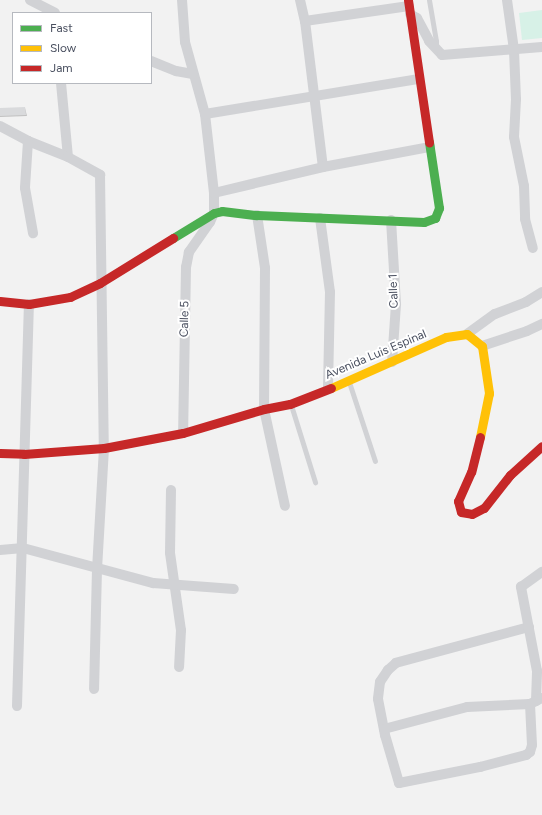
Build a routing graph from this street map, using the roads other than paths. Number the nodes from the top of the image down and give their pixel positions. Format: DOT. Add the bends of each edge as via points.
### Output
graph roads {
  1 [pos="30,0"];
  2 [pos="182,0"];
  3 [pos="300,0"];
  4 [pos="429,0"];
  5 [pos="507,0"];
  6 [pos="39,3"];
  7 [pos="409,7"];
  8 [pos="52,12"];
  9 [pos="305,21"];
  10 [pos="542,47"];
  11 [pos="436,49"];
  12 [pos="514,50"];
  13 [pos="152,60"];
  14 [pos="193,74"];
  15 [pos="419,80"];
  16 [pos="61,84"];
  17 [pos="314,97"];
  18 [pos="205,114"];
  19 [pos="0,126"];
  20 [pos="28,141"];
  21 [pos="430,147"];
  22 [pos="68,157"];
  23 [pos="324,167"];
  24 [pos="214,193"];
  25 [pos="214,213"];
  26 [pos="257,215"];
  27 [pos="320,218"];
  28 [pos="391,220"];
  29 [pos="33,233"];
  30 [pos="533,248"];
  31 [pos="100,283"];
  32 [pos="542,292"];
  33 [pos="0,301"];
  34 [pos="29,304"];
  35 [pos="542,324"];
  36 [pos="467,334"];
  37 [pos="482,346"];
  38 [pos="392,362"];
  39 [pos="349,381"];
  40 [pos="328,389"];
  41 [pos="290,404"];
  42 [pos="264,409"];
  43 [pos="183,433"];
  44 [pos="542,446"];
  45 [pos="104,448"];
  46 [pos="0,453"];
  47 [pos="24,454"];
  48 [pos="375,461"];
  49 [pos="315,482"];
  50 [pos="171,490"];
  51 [pos="285,506"];
  52 [pos="23,548"];
  53 [pos="0,550"];
  54 [pos="97,569"];
  55 [pos="542,572"];
  56 [pos="175,585"];
  57 [pos="234,589"];
  58 [pos="529,627"];
  59 [pos="180,667"];
  60 [pos="94,689"];
  61 [pos="536,701"];
  62 [pos="17,706"];
  63 [pos="384,729"];
  1 -- 6 [label="street"];
  2 -- 14 [label="street" via="185,42"];
  3 -- 9 [label="street"];
  4 -- 11 [label="lane"];
  5 -- 12 [label="street"];
  6 -- 8 [label="street"];
  7 -- 9 [label="street"];
  7 -- 11 [label="street"];
  7 -- 15 [label="street"];
  9 -- 17 [label="street"];
  10 -- 12 [label="street"];
  11 -- 12 [label="street" via="445,55"];
  12 -- 30 [label="street" via="514,137 524,186 525,219"];
  13 -- 14 [label="street" via="176,71"];
  14 -- 18 [label="street"];
  15 -- 17 [label="street"];
  15 -- 21 [label="street"];
  16 -- 22 [label="street"];
  17 -- 18 [label="street"];
  17 -- 23 [label="street"];
  18 -- 24 [label="street"];
  19 -- 20 [label="street"];
  20 -- 22 [label="street"];
  20 -- 29 [label="street" via="26,188"];
  21 -- 23 [label="street"];
  21 -- 28 [label="street" via="438,208 435,218 424,222"];
  22 -- 31 [label="street" via="100,175"];
  23 -- 24 [label="street"];
  24 -- 25 [label="street"];
  25 -- 26 [label="street" via="227,211"];
  25 -- 31 [label="street"];
  25 -- 43 [label="street, Calle 5" via="189,252 186,267"];
  26 -- 27 [label="street"];
  26 -- 42 [label="street" via="265,268"];
  27 -- 28 [label="street"];
  27 -- 40 [label="street" via="330,292"];
  28 -- 38 [label="street, Calle 1" via="396,304"];
  31 -- 34 [label="street" via="70,296"];
  31 -- 45 [label="street"];
  32 -- 36 [label="street" via="526,302 495,314"];
  33 -- 34 [label="street"];
  34 -- 47 [label="street"];
  35 -- 37 [label="street"];
  36 -- 37 [label="street"];
  36 -- 38 [label="street, Avenida Luis Espinal" via="446,337"];
  37 -- 44 [label="street" via="489,393 471,472 458,501 462,512 472,514 484,508 510,475"];
  38 -- 39 [label="street, Avenida Luis Espinal"];
  39 -- 40 [label="street, Avenida Luis Espinal"];
  39 -- 48 [label="lane"];
  40 -- 41 [label="street, Avenida Luis Espinal"];
  41 -- 42 [label="street, Avenida Luis Espinal"];
  41 -- 49 [label="lane"];
  42 -- 43 [label="street, Avenida Luis Espinal"];
  42 -- 51 [label="street"];
  43 -- 45 [label="street, Avenida Luis Espinal"];
  45 -- 47 [label="street, Avenida Luis Espinal"];
  45 -- 54 [label="street"];
  46 -- 47 [label="street, Avenida Luis Espinal"];
  47 -- 52 [label="street"];
  50 -- 56 [label="street" via="170,553"];
  52 -- 53 [label="street"];
  52 -- 54 [label="street"];
  52 -- 62 [label="street"];
  54 -- 56 [label="street" via="153,583"];
  54 -- 60 [label="street"];
  55 -- 58 [label="street" via="521,587"];
  56 -- 57 [label="street"];
  56 -- 59 [label="street" via="181,630"];
  58 -- 61 [label="street" via="537,671"];
  58 -- 63 [label="street" via="396,663 380,682 378,699"];
  61 -- 63 [label="street" via="467,707"];
  61 -- 63 [label="street" via="532,745 526,755 399,783"];
}
